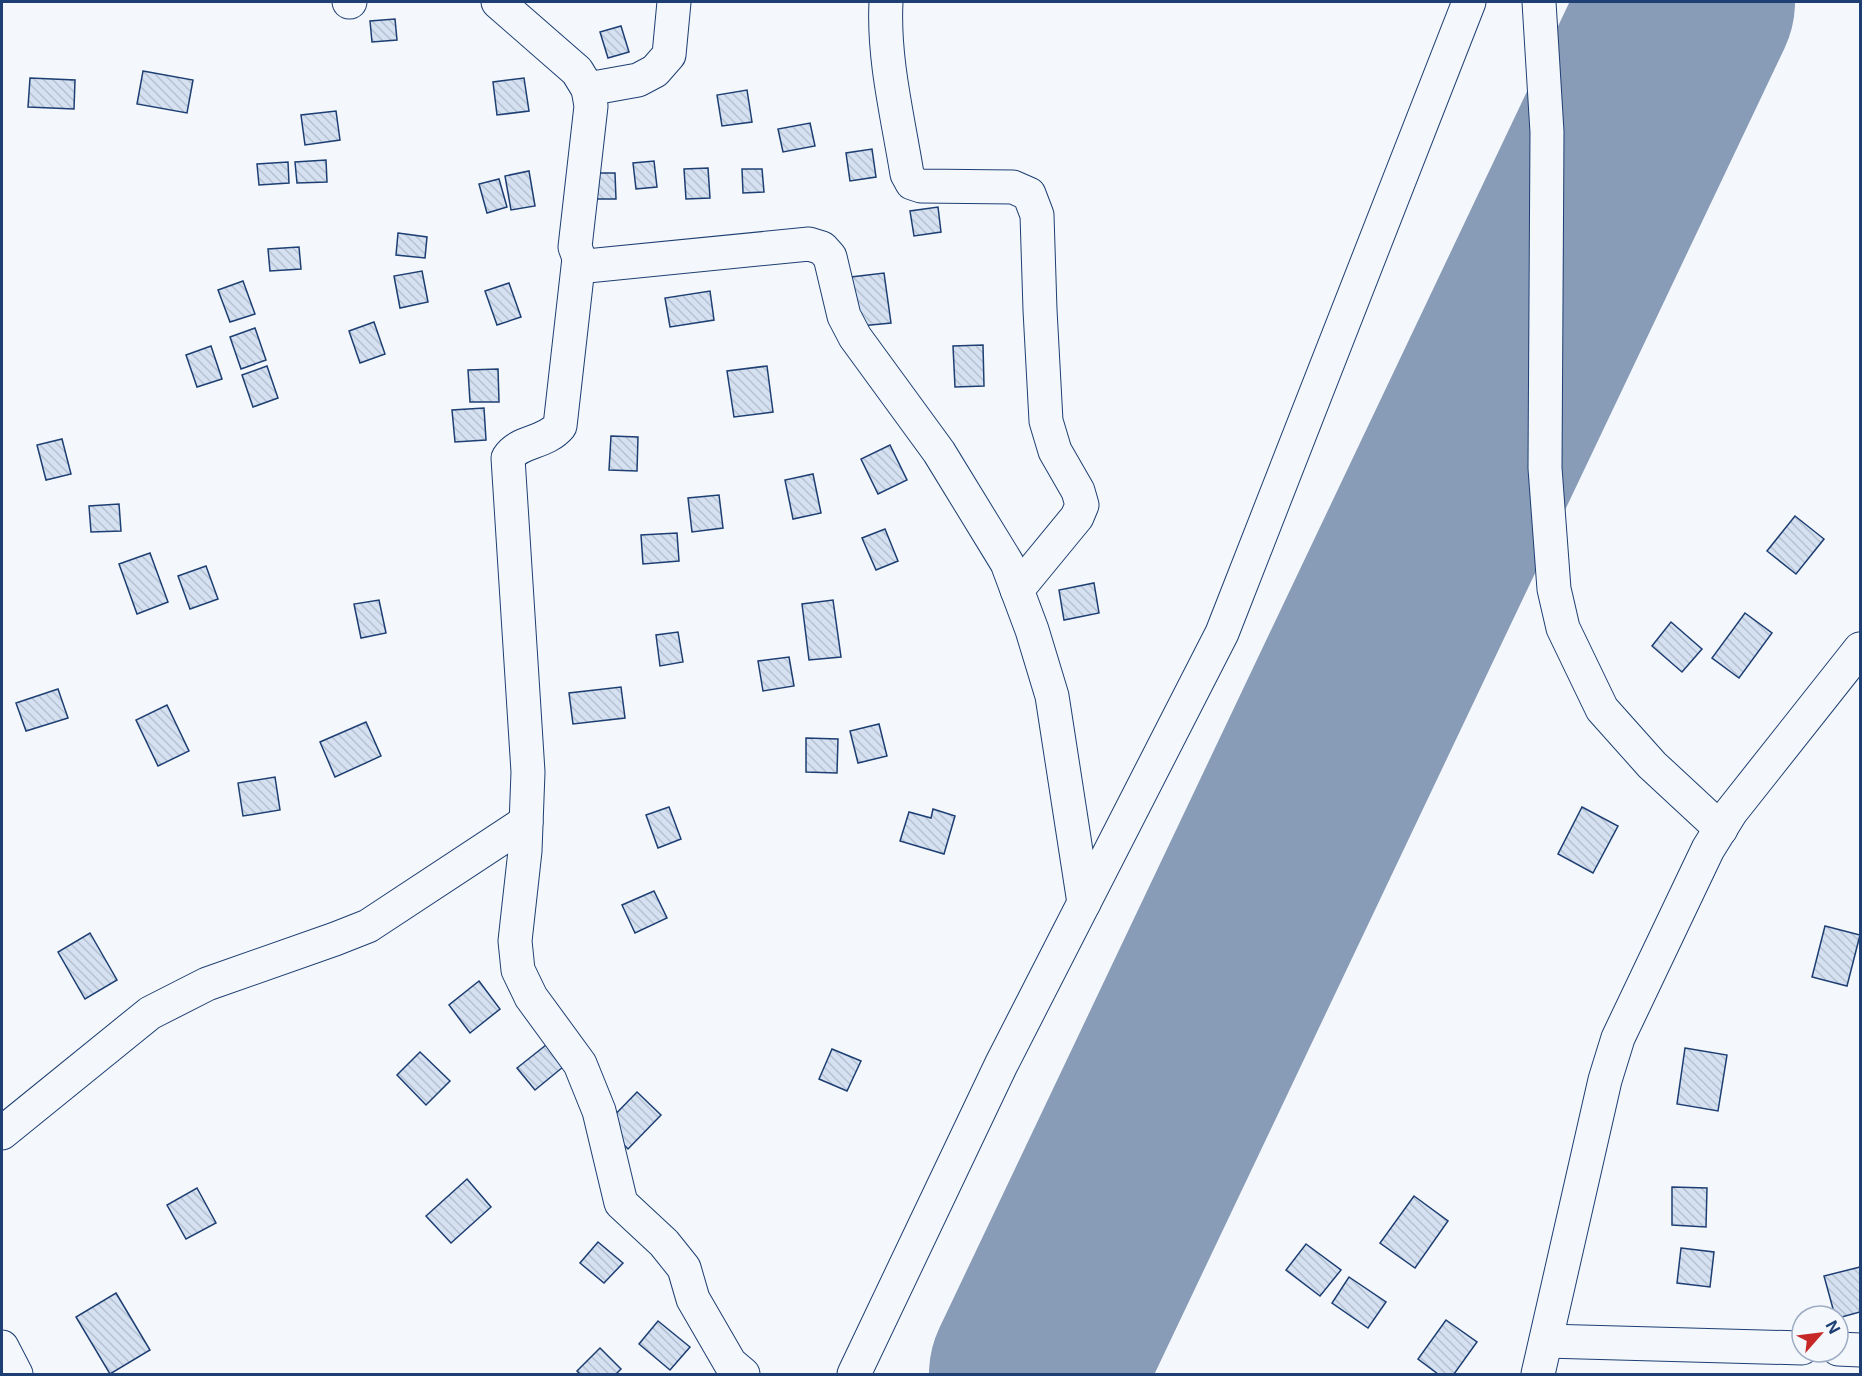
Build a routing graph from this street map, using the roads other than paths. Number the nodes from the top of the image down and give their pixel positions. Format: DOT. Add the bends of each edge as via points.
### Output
graph roads {
  1 [pos="498,2"];
  2 [pos="886,2"];
  3 [pos="1469,2"];
  4 [pos="1539,2"];
  5 [pos="666,6"];
  6 [pos="588,89"];
  7 [pos="579,258"];
  8 [pos="1017,590"];
  9 [pos="1860,649"];
  10 [pos="526,822"];
  11 [pos="1721,829"];
  12 [pos="1084,903"];
  13 [pos="2,1133"];
  14 [pos="1546,1341"];
  15 [pos="2,1347"];
  16 [pos="1790,1348"];
  17 [pos="16,1374"];
  18 [pos="744,1374"];
  19 [pos="854,1374"];
  20 [pos="1539,1374"];
  1 -- 6 [label="street" via="577,71"];
  2 -- 8 [label="street" via="887,53 907,174 912,183 1013,187 1029,194 1037,215 1046,421 1055,451 1082,505 1077,518"];
  3 -- 12 [label="street" via="1222,633"];
  4 -- 11 [label="street" via="1547,132 1545,468 1554,589 1563,628 1602,709 1652,765"];
  5 -- 6 [label="street" via="669,56 655,71 638,80"];
  6 -- 7 [label="street" via="591,106 575,246"];
  7 -- 8 [label="street" via="588,266 809,244 822,248 831,256 844,316 855,337 939,452 1007,563"];
  7 -- 10 [label="street" via="560,426 553,435 513,451 508,458 528,772"];
  8 -- 12 [label="street" via="1052,696"];
  9 -- 11 [label="street"];
  10 -- 13 [label="street" via="368,926 207,984 150,1013"];
  10 -- 18 [label="street" via="515,941 518,970 531,997 580,1064 599,1111 621,1203 664,1243 684,1268 693,1299 730,1363"];
  11 -- 14 [label="street" via="1618,1038"];
  12 -- 19 [label="street" via="1001,1065"];
  14 -- 16 [label="street"];
  14 -- 20 [label="street"];
  15 -- 17 [label="street"];
}
